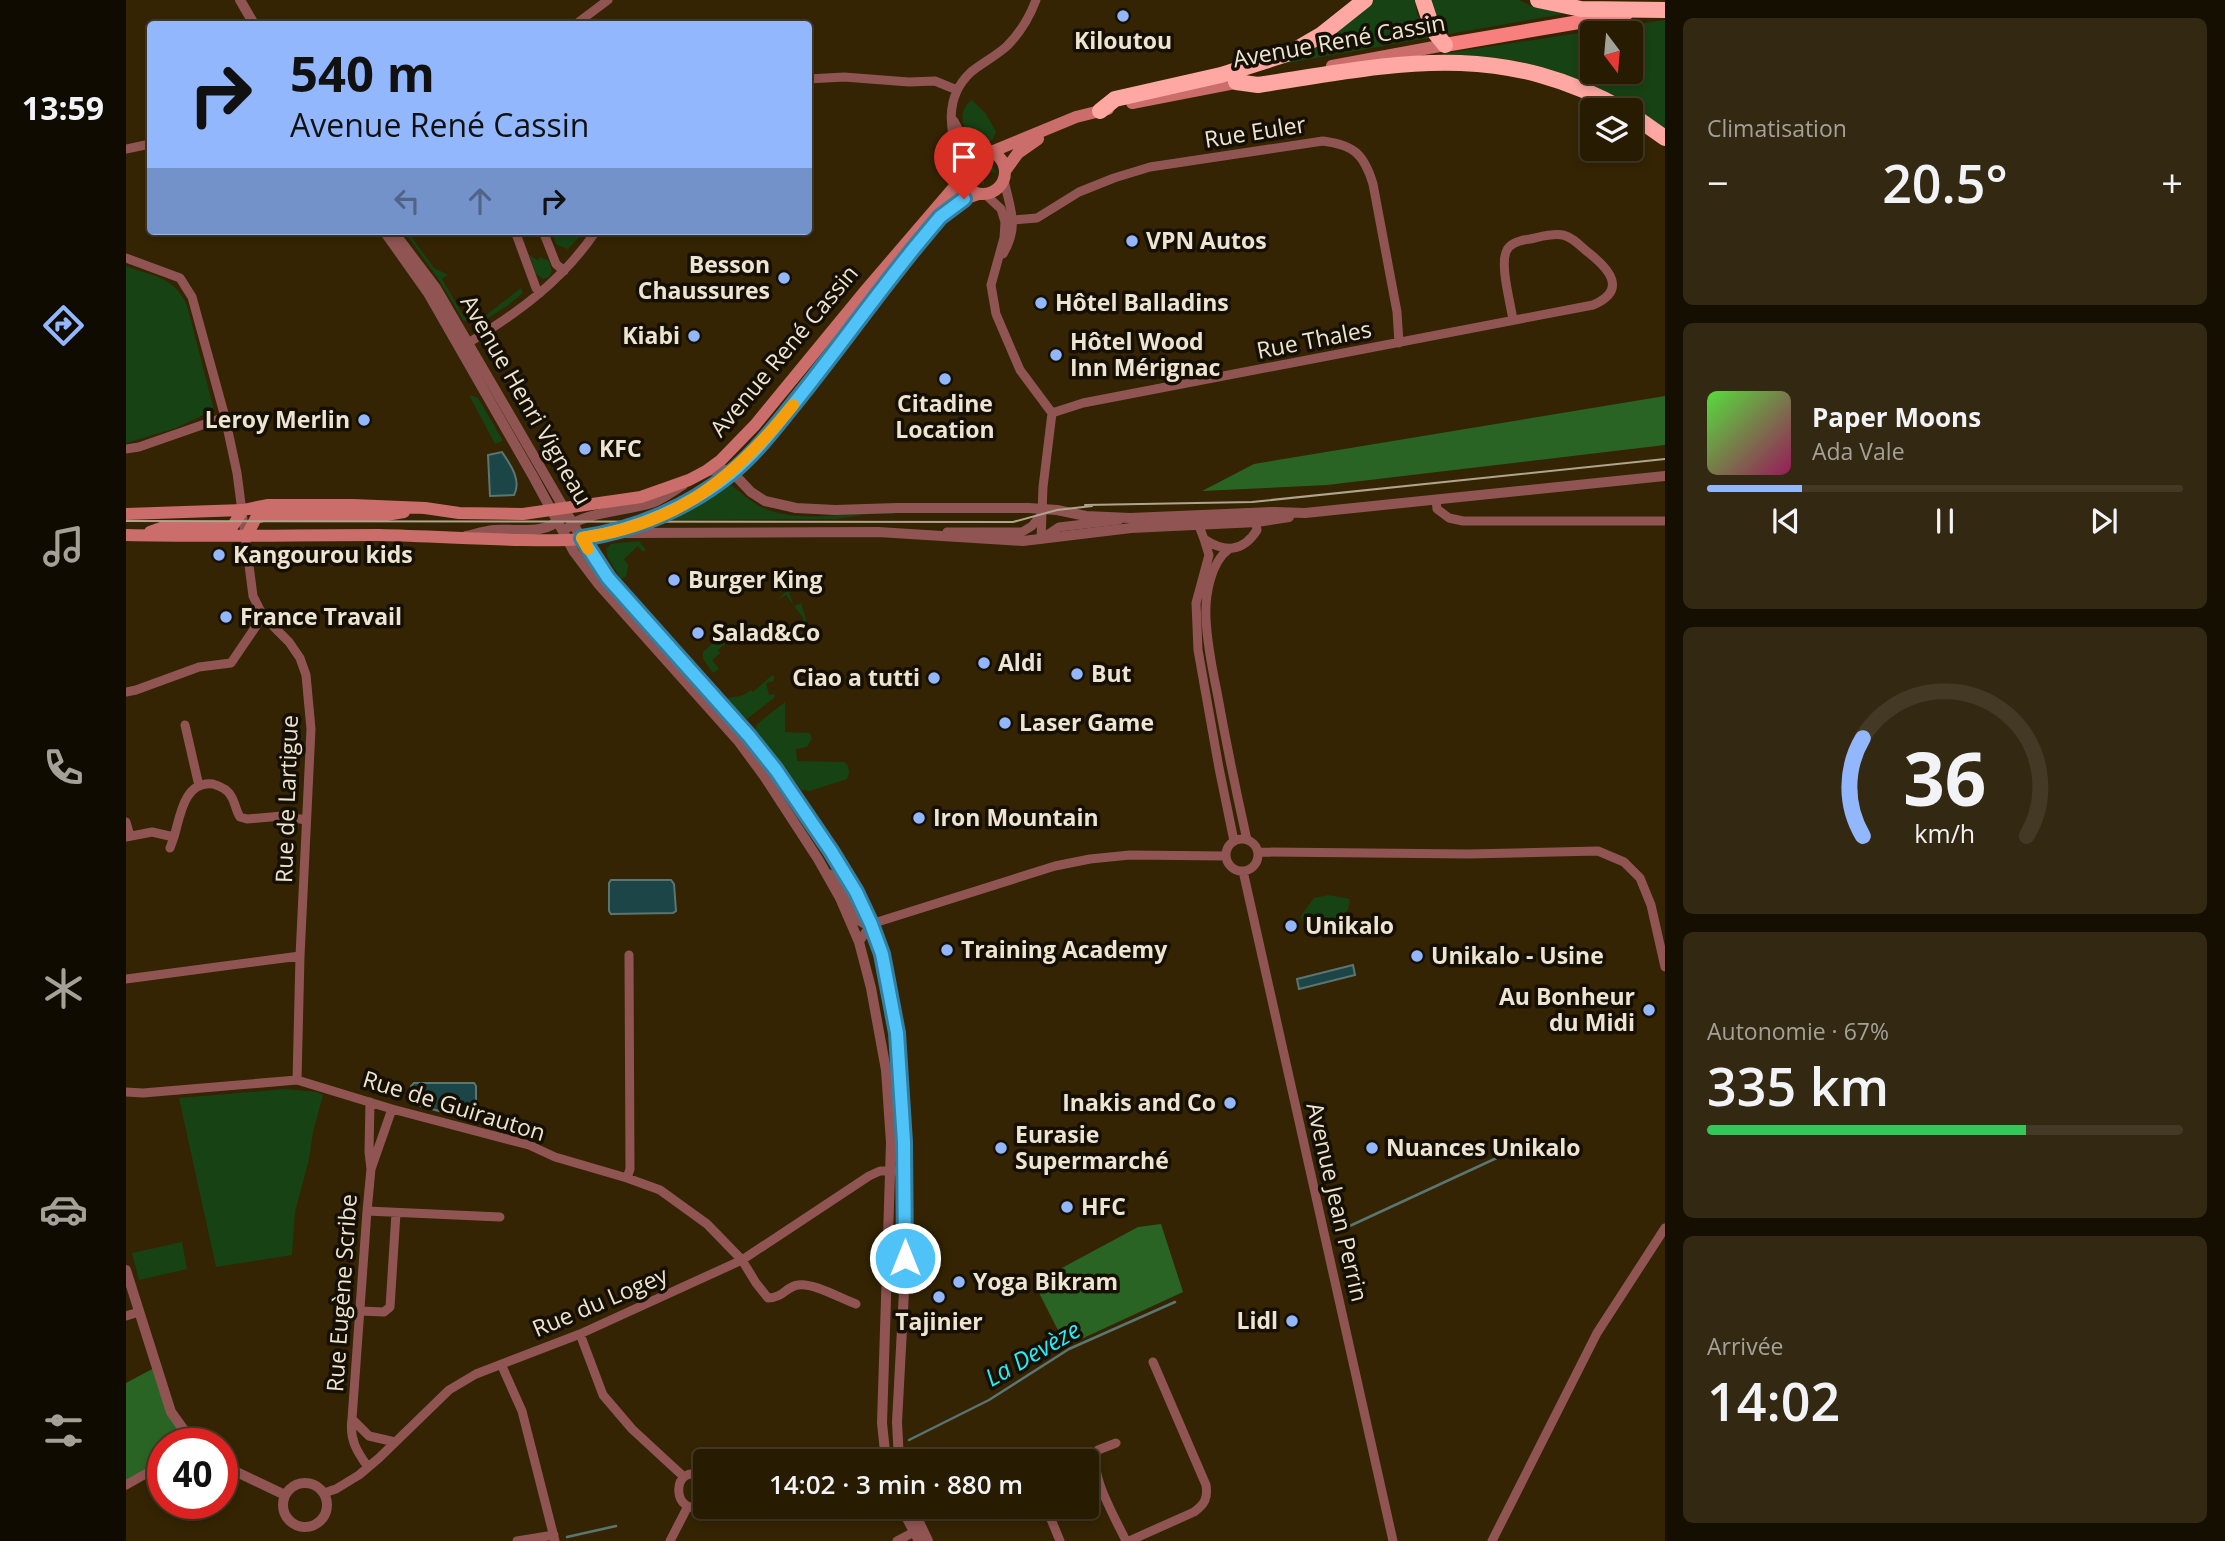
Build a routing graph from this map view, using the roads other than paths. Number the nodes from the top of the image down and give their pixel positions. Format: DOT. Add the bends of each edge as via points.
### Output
graph roads {
  1 [pos="240,0"];
  2 [pos="608,0"];
  3 [pos="1037,0"];
  4 [pos="1365,0"];
  5 [pos="1423,0"];
  6 [pos="1538,0"];
  7 [pos="1661,9"];
  8 [pos="252,21"];
  9 [pos="580,21"];
  10 [pos="1445,45"];
  11 [pos="812,79"];
  12 [pos="1236,82"];
  13 [pos="957,90"];
  14 [pos="1599,98"];
  15 [pos="952,109"];
  16 [pos="1100,111"];
  17 [pos="1065,122"];
  18 [pos="1643,122"];
  19 [pos="1665,138"];
  20 [pos="147,145"];
  21 [pos="126,149"];
  22 [pos="985,151"];
  23 [pos="963,163"];
  24 [pos="1004,175"];
  25 [pos="962,178"];
  26 [pos="982,194"];
  27 [pos="1014,220"];
  28 [pos="387,235"];
  29 [pos="396,235"];
  30 [pos="516,235"];
  31 [pos="545,235"];
  32 [pos="593,235"];
  33 [pos="126,258"];
  34 [pos="996,264"];
  35 [pos="564,271"];
  36 [pos="540,293"];
  37 [pos="1513,320"];
  38 [pos="468,343"];
  39 [pos="1399,343"];
  40 [pos="1052,413"];
  41 [pos="225,417"];
  42 [pos="126,449"];
  43 [pos="706,471"];
  44 [pos="732,472"];
  45 [pos="1665,476"];
  46 [pos="689,480"];
  47 [pos="1436,500"];
  48 [pos="425,508"];
  49 [pos="565,508"];
  50 [pos="243,510"];
  51 [pos="1041,512"];
  52 [pos="1305,513"];
  53 [pos="126,514"];
  54 [pos="1247,514"];
  55 [pos="1213,515"];
  56 [pos="554,516"];
  57 [pos="1130,518"];
  58 [pos="1665,521"];
  59 [pos="573,522"];
  60 [pos="1257,522"];
  61 [pos="1199,526"];
  62 [pos="126,535"];
  63 [pos="140,535"];
  64 [pos="605,535"];
  65 [pos="918,535"];
  66 [pos="246,537"];
  67 [pos="456,538"];
  68 [pos="582,538"];
  69 [pos="1041,539"];
  70 [pos="567,540"];
  71 [pos="1204,540"];
  72 [pos="1228,549"];
  73 [pos="263,616"];
  74 [pos="1196,623"];
  75 [pos="1206,623"];
  76 [pos="126,692"];
  77 [pos="185,725"];
  78 [pos="200,786"];
  79 [pos="306,820"];
  80 [pos="126,822"];
  81 [pos="128,837"];
  82 [pos="174,837"];
  83 [pos="1247,840"];
  84 [pos="1234,841"];
  85 [pos="170,848"];
  86 [pos="1258,852"];
  87 [pos="1226,856"];
  88 [pos="818,859"];
  89 [pos="1243,871"];
  90 [pos="871,924"];
  91 [pos="859,942"];
  92 [pos="629,955"];
  93 [pos="300,956"];
  94 [pos="1665,967"];
  95 [pos="126,979"];
  96 [pos="297,1080"];
  97 [pos="126,1092"];
  98 [pos="370,1102"];
  99 [pos="392,1109"];
  100 [pos="371,1169"];
  101 [pos="905,1171"];
  102 [pos="890,1172"];
  103 [pos="627,1178"];
  104 [pos="367,1212"];
  105 [pos="396,1213"];
  106 [pos="500,1217"];
  107 [pos="1665,1228"];
  108 [pos="743,1260"];
  109 [pos="126,1270"];
  110 [pos="856,1304"];
  111 [pos="360,1311"];
  112 [pos="139,1312"];
  113 [pos="126,1316"];
  114 [pos="580,1334"];
  115 [pos="1153,1362"];
  116 [pos="501,1364"];
  117 [pos="352,1419"];
  118 [pos="182,1428"];
  119 [pos="395,1442"];
  120 [pos="1116,1443"];
  121 [pos="885,1449"];
  122 [pos="898,1449"];
  123 [pos="368,1467"];
  124 [pos="147,1473"];
  125 [pos="238,1473"];
  126 [pos="693,1474"];
  127 [pos="684,1477"];
  128 [pos="126,1485"];
  129 [pos="324,1493"];
  130 [pos="285,1495"];
  131 [pos="688,1506"];
  132 [pos="693,1506"];
  133 [pos="909,1519"];
  134 [pos="915,1519"];
  135 [pos="1051,1519"];
  136 [pos="920,1536"];
  137 [pos="555,1538"];
  138 [pos="517,1541"];
  139 [pos="670,1541"];
  140 [pos="897,1541"];
  141 [pos="1060,1541"];
  142 [pos="1128,1541"];
  143 [pos="1393,1541"];
  144 [pos="1492,1541"];
  1 -- 8 [label="street"];
  2 -- 9 [label="street"];
  3 -- 13 [label="street" via="1012,40"];
  4 -- 16 [label="highway" via="1290,53 1222,75 1115,99"];
  5 -- 10 [label="highway" via="1433,30"];
  6 -- 7 [label="highway" via="1581,9"];
  7 -- 10 [label="main road, Avenue René Cassin"];
  10 -- 12 [label="main road, Avenue René Cassin"];
  11 -- 13 [label="street" via="935,81"];
  12 -- 14 [label="highway" via="1258,85 1401,63 1444,61 1482,63 1549,77"];
  12 -- 16 [label="main road, Avenue René Cassin"];
  13 -- 15 [label="street"];
  15 -- 22 [label="street" via="962,138"];
  15 -- 23 [label="street" via="951,129"];
  16 -- 17 [label="main road, Avenue René Cassin"];
  17 -- 22 [label="main road, Avenue René Cassin"];
  17 -- 24 [label="main road, Avenue René Cassin" via="1023,149"];
  18 -- 19 [label="highway"];
  20 -- 21 [label="street"];
  22 -- 23 [label="main road"];
  22 -- 24 [label="main road" via="1001,159"];
  23 -- 25 [label="main road"];
  24 -- 26 [label="main road" via="997,190"];
  24 -- 27 [label="street"];
  25 -- 26 [label="main road" via="968,188"];
  25 -- 43 [label="main road, Avenue René Cassin" via="773,404"];
  26 -- 34 [label="street" via="1001,209 1005,222"];
  26 -- 44 [label="main road, Avenue René Cassin" via="957,203 940,217 770,433"];
  27 -- 34 [label="street" via="1010,240"];
  27 -- 39 [label="street, Rue Euler" via="1037,218 1079,192 1150,167 1323,141 1348,146 1368,167 1373,184"];
  28 -- 56 [label="street, Avenue Henri Vigneau" via="428,293"];
  29 -- 38 [label="street, Avenue Henri Vigneau" via="436,288"];
  30 -- 36 [label="street"];
  31 -- 35 [label="street" via="556,264"];
  32 -- 35 [label="street"];
  33 -- 41 [label="street, Rue de Lartigue" via="180,278 192,297"];
  34 -- 40 [label="street" via="991,293 996,314 1020,370"];
  35 -- 36 [label="street"];
  36 -- 38 [label="street"];
  37 -- 37 [label="street, Rue Thales" via="1598,303 1612,287 1612,277 1606,266 1571,238 1553,234 1517,241 1507,250 1504,264"];
  37 -- 39 [label="street, Rue Thales"];
  38 -- 49 [label="street, Avenue Henri Vigneau"];
  39 -- 40 [label="street, Rue Thales" via="1083,403"];
  40 -- 51 [label="street"];
  41 -- 42 [label="street"];
  41 -- 50 [label="street, Rue de Lartigue"];
  43 -- 44 [label="street"];
  43 -- 46 [label="main road, Avenue René Cassin"];
  44 -- 51 [label="street" via="751,492 779,506"];
  44 -- 64 [label="main road, Avenue René Cassin" via="678,508"];
  45 -- 47 [label="street"];
  46 -- 49 [label="main road, Avenue René Cassin" via="641,497"];
  46 -- 59 [label="street" via="656,502"];
  47 -- 52 [label="street"];
  47 -- 58 [label="street" via="1437,509 1463,521"];
  48 -- 50 [label="main road" via="267,505"];
  48 -- 56 [label="main road, Avenue René Cassin"];
  48 -- 66 [label="main road" via="386,515 267,515 256,518"];
  49 -- 56 [label="main road, Avenue René Cassin"];
  49 -- 59 [label="street, Avenue Henri Vigneau"];
  50 -- 53 [label="main road"];
  50 -- 63 [label="main road" via="232,527 164,527"];
  50 -- 66 [label="street, Rue de Lartigue"];
  51 -- 57 [label="street"];
  51 -- 65 [label="street" via="1022,532"];
  51 -- 69 [label="street"];
  52 -- 54 [label="street"];
  52 -- 60 [label="street"];
  54 -- 55 [label="street"];
  54 -- 60 [label="street"];
  55 -- 57 [label="street"];
  55 -- 61 [label="street"];
  56 -- 67 [label="street" via="538,530 495,530"];
  56 -- 70 [label="street, Avenue Henri Vigneau"];
  57 -- 69 [label="street" via="1059,527"];
  59 -- 68 [label="street, Avenue Henri Vigneau"];
  59 -- 70 [label="street"];
  60 -- 61 [label="street"];
  60 -- 72 [label="street" via="1250,541"];
  61 -- 69 [label="street" via="1131,528"];
  61 -- 71 [label="street"];
  62 -- 63 [label="main road"];
  63 -- 66 [label="main road, Avenue René Cassin"];
  64 -- 65 [label="street" via="646,531"];
  64 -- 68 [label="main road, Avenue René Cassin"];
  65 -- 69 [label="street"];
  66 -- 67 [label="main road, Avenue René Cassin"];
  66 -- 73 [label="street, Rue de Lartigue" via="253,596"];
  67 -- 70 [label="main road, Avenue René Cassin"];
  68 -- 70 [label="main road, Avenue René Cassin"];
  68 -- 90 [label="street, Avenue Henri Vigneau" via="608,578 776,770 831,851"];
  70 -- 88 [label="street, Avenue Henri Vigneau" via="599,584 739,742"];
  71 -- 72 [label="street"];
  71 -- 74 [label="street" via="1209,555"];
  72 -- 75 [label="street" via="1215,566"];
  73 -- 76 [label="street" via="231,663 199,667"];
  73 -- 79 [label="street, Rue de Lartigue" via="289,642 306,675 312,729"];
  74 -- 75 [label="street"];
  74 -- 84 [label="street"];
  75 -- 83 [label="street"];
  77 -- 78 [label="street"];
  78 -- 79 [label="street" via="208,783 225,790 240,817 247,820 282,816"];
  78 -- 82 [label="street" via="187,796"];
  79 -- 93 [label="street, Rue de Lartigue"];
  80 -- 81 [label="street"];
  81 -- 82 [label="street" via="152,832"];
  82 -- 85 [label="street"];
  83 -- 84 [label="street"];
  83 -- 86 [label="street"];
  84 -- 87 [label="street"];
  86 -- 89 [label="street" via="1253,867"];
  86 -- 94 [label="street" via="1468,855 1598,851 1624,862 1640,877"];
  87 -- 89 [label="street" via="1234,869"];
  87 -- 90 [label="street" via="1129,855 1078,861"];
  88 -- 90 [label="street, Avenue Henri Vigneau" via="848,895 859,920"];
  88 -- 91 [label="street, Avenue Henri Vigneau"];
  89 -- 143 [label="street, Avenue Jean Perrin"];
  90 -- 91 [label="street"];
  90 -- 101 [label="street, Avenue Henri Vigneau" via="882,954 897,1033"];
  91 -- 102 [label="street, Avenue Henri Vigneau" via="886,1070"];
  92 -- 103 [label="street"];
  93 -- 95 [label="street"];
  93 -- 96 [label="street, Rue de Lartigue"];
  96 -- 97 [label="street, Rue de Guirauton"];
  96 -- 98 [label="street, Rue de Guirauton"];
  98 -- 99 [label="street, Rue de Guirauton"];
  98 -- 100 [label="street, Rue Eugène Scribe"];
  99 -- 100 [label="street, Rue Eugène Scribe"];
  99 -- 103 [label="street, Rue de Guirauton"];
  100 -- 104 [label="street, Rue Eugène Scribe"];
  101 -- 102 [label="street, Rue du Logey"];
  101 -- 122 [label="street, Avenue Henri Vigneau"];
  102 -- 108 [label="street, Rue du Logey" via="869,1176"];
  102 -- 121 [label="street, Avenue Henri Vigneau"];
  103 -- 108 [label="street, Rue de Guirauton" via="670,1197 707,1224"];
  104 -- 105 [label="street"];
  104 -- 111 [label="street, Rue Eugène Scribe"];
  105 -- 106 [label="street"];
  105 -- 111 [label="street" via="390,1307 384,1312"];
  107 -- 144 [label="street" via="1597,1333"];
  108 -- 110 [label="street, Rue de Guirauton" via="768,1298 799,1284"];
  108 -- 114 [label="street, Rue du Logey"];
  109 -- 112 [label="street"];
  111 -- 117 [label="street, Rue Eugène Scribe"];
  112 -- 113 [label="street"];
  112 -- 118 [label="street" via="163,1391"];
  114 -- 116 [label="street, Rue du Logey"];
  114 -- 127 [label="street" via="603,1395"];
  115 -- 142 [label="street" via="1208,1493 1203,1506 1194,1512"];
  116 -- 119 [label="street, Rue du Logey" via="449,1390"];
  116 -- 137 [label="street" via="522,1411"];
  117 -- 119 [label="street, Rue Eugène Scribe" via="369,1436"];
  117 -- 123 [label="street, Rue Eugène Scribe" via="354,1445"];
  119 -- 123 [label="street, Rue du Logey"];
  120 -- 142 [label="street" via="1098,1450 1094,1461 1103,1492"];
  123 -- 129 [label="street, Rue du Logey"];
  124 -- 128 [label="street"];
  125 -- 130 [label="street"];
  126 -- 127 [label="street"];
  127 -- 131 [label="street" via="678,1492"];
  129 -- 130 [label="street" via="314,1484 300,1483"];
  129 -- 130 [label="street" via="326,1513 304,1533 285,1516"];
  131 -- 132 [label="street"];
  131 -- 139 [label="street"];
  133 -- 136 [label="street"];
  134 -- 136 [label="street"];
  135 -- 141 [label="street"];
  136 -- 140 [label="street"];
  137 -- 138 [label="street"];
}
